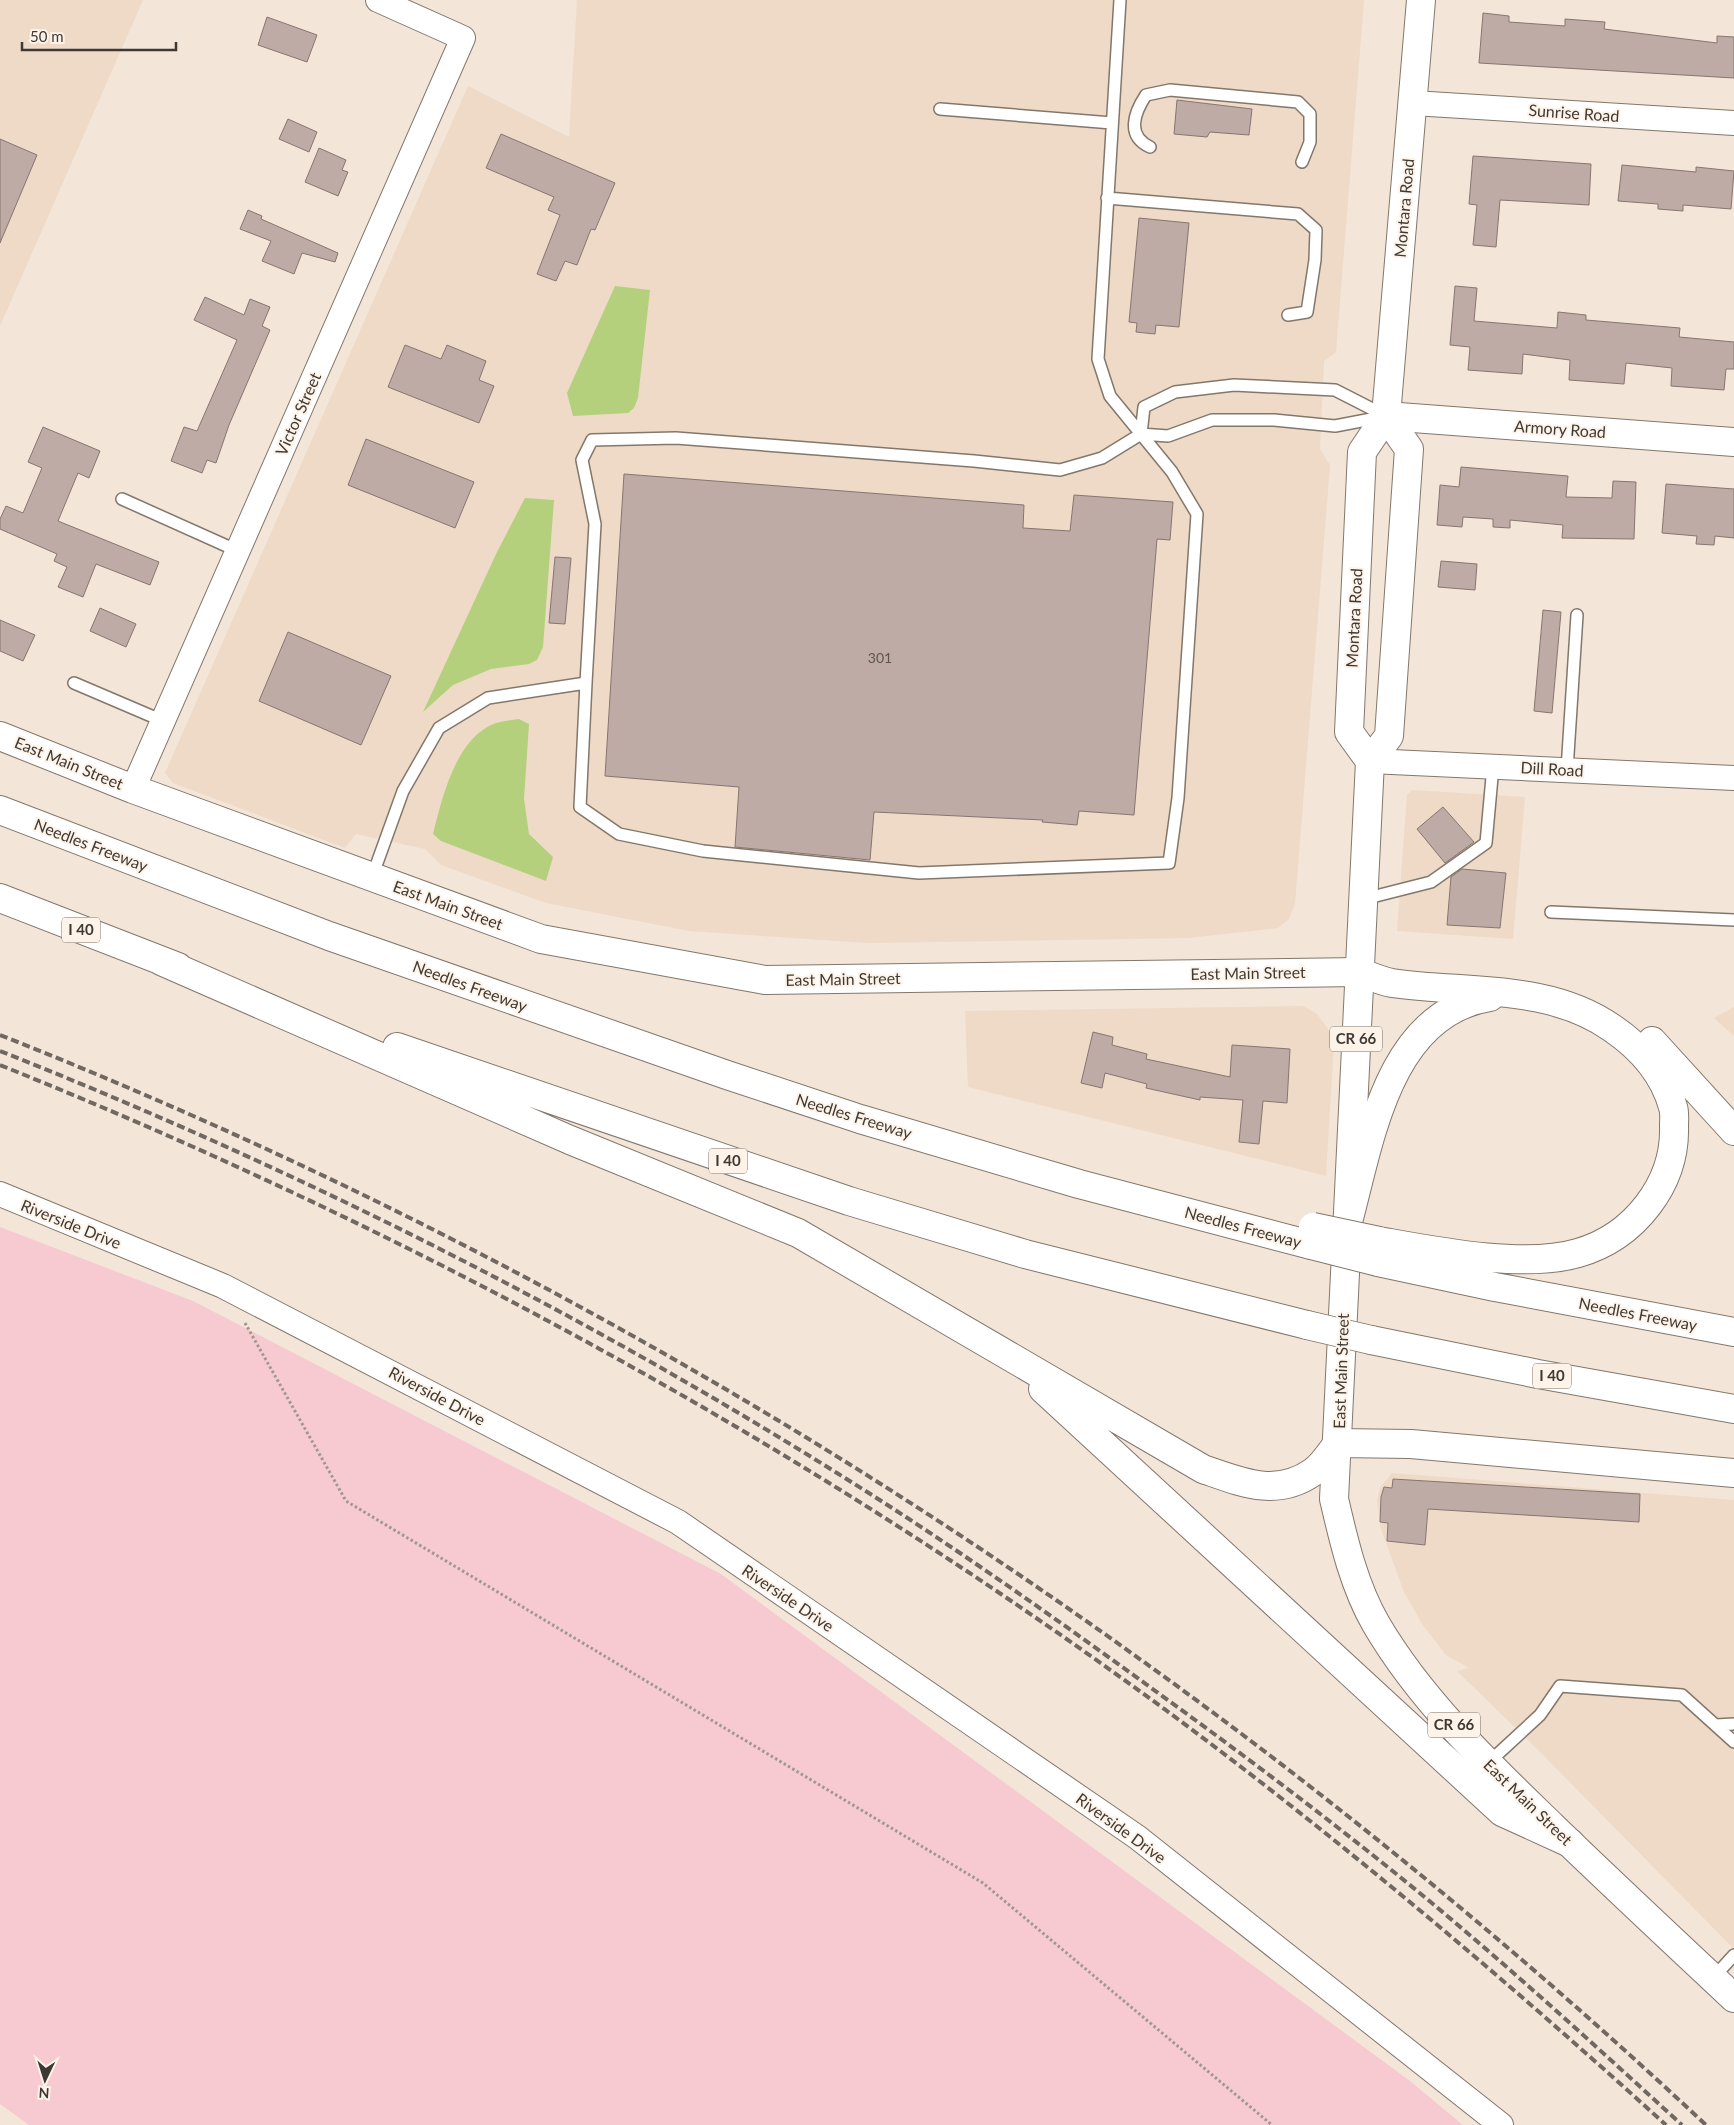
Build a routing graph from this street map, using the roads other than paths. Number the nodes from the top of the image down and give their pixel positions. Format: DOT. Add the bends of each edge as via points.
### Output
graph roads {
  1 [pos="378,0"];
  2 [pos="1120,0"];
  3 [pos="1421,0"];
  4 [pos="1413,103"];
  5 [pos="940,109"];
  6 [pos="1734,122"];
  7 [pos="1112,123"];
  8 [pos="1150,147"];
  9 [pos="1302,162"];
  10 [pos="1107,198"];
  11 [pos="1288,315"];
  12 [pos="1386,416"];
  13 [pos="1141,434"];
  14 [pos="1734,442"];
  15 [pos="122,499"];
  16 [pos="238,551"];
  17 [pos="1577,614"];
  18 [pos="74,683"];
  19 [pos="586,683"];
  20 [pos="163,721"];
  21 [pos="0,736"];
  22 [pos="1370,761"];
  23 [pos="1493,766"];
  24 [pos="1566,770"];
  25 [pos="1734,778"];
  26 [pos="134,789"];
  27 [pos="0,810"];
  28 [pos="372,877"];
  29 [pos="0,898"];
  30 [pos="1363,900"];
  31 [pos="1551,912"];
  32 [pos="1734,920"];
  33 [pos="161,961"];
  34 [pos="1359,972"];
  35 [pos="1508,994"];
  36 [pos="1734,1131"];
  37 [pos="0,1194"];
  38 [pos="1348,1222"];
  39 [pos="1379,1252"];
  40 [pos="1734,1332"];
  41 [pos="1003,1353"];
  42 [pos="1734,1409"];
  43 [pos="1338,1443"];
  44 [pos="1734,1473"];
  45 [pos="1734,1724"];
  46 [pos="1716,1725"];
  47 [pos="1734,1742"];
  48 [pos="1487,1763"];
  49 [pos="1570,1843"];
  50 [pos="1734,1955"];
  51 [pos="1713,1978"];
  52 [pos="1734,1998"];
  53 [pos="1501,2125"];
  1 -- 16 [label="street, Victor Street" via="462,38"];
  2 -- 7 [label="lane"];
  3 -- 4 [label="main road, Montara Road"];
  4 -- 6 [label="street, Sunrise Road"];
  4 -- 12 [label="main road, Montara Road"];
  5 -- 7 [label="lane"];
  7 -- 10 [label="lane"];
  8 -- 9 [label="lane" via="1141,143 1134,130 1136,111 1146,95 1170,90 1298,102 1310,114 1310,142"];
  10 -- 11 [label="lane" via="1298,214 1316,230 1315,260 1307,312"];
  10 -- 13 [label="lane" via="1098,359 1110,396"];
  12 -- 13 [label="lane" via="1335,426 1274,420 1212,420 1168,436"];
  12 -- 13 [label="lane" via="1334,390 1234,385 1175,392 1144,407"];
  12 -- 14 [label="main road, Armory Road"];
  12 -- 22 [label="main road" via="1409,449 1389,736"];
  12 -- 22 [label="main road, Montara Road" via="1362,452 1349,723 1349,732"];
  13 -- 19 [label="lane" via="1102,458 1060,470 974,460 676,438 592,440 582,460 595,524"];
  13 -- 19 [label="lane" via="1172,472 1197,514 1178,798 1169,863 919,873 703,851 619,834 580,807"];
  15 -- 16 [label="lane"];
  16 -- 20 [label="street, Victor Street"];
  17 -- 24 [label="lane"];
  18 -- 20 [label="lane"];
  19 -- 28 [label="lane" via="488,698 439,728 403,791"];
  20 -- 26 [label="street, Victor Street"];
  21 -- 26 [label="main road, East Main Street"];
  22 -- 23 [label="street, Dill Road"];
  22 -- 30 [label="main road"];
  23 -- 24 [label="street, Dill Road"];
  23 -- 30 [label="lane" via="1486,843 1431,882"];
  24 -- 25 [label="street, Dill Road"];
  26 -- 28 [label="main road, East Main Street"];
  27 -- 39 [label="main road, Needles Freeway, bridge" via="338,939 598,1032 860,1119 1078,1184"];
  28 -- 34 [label="main road, East Main Street" via="541,939 765,980"];
  29 -- 33 [label="main road, I 40"];
  30 -- 34 [label="main road"];
  31 -- 32 [label="lane"];
  33 -- 41 [label="main road" via="570,1140 798,1232"];
  33 -- 42 [label="main road, I 40, bridge" via="499,1082 849,1201 1034,1256 1371,1340"];
  34 -- 35 [label="main road" via="1390,982"];
  34 -- 36 [label="main road" via="1387,966 1524,979 1565,987 1604,1003 1639,1027"];
  34 -- 38 [label="main road, East Main Street / CR 66"];
  35 -- 38 [label="main road" via="1481,998 1455,1007 1434,1021 1409,1048 1379,1109"];
  35 -- 39 [label="main road" via="1542,999 1578,1010 1612,1027 1640,1050 1660,1075 1674,1108 1674,1142 1666,1174 1649,1206 1624,1230 1578,1253 1544,1259"];
  37 -- 53 [label="street, Riverside Drive" via="232,1290 678,1522 1137,1837"];
  38 -- 43 [label="main road, East Main Street / CR 66"];
  39 -- 40 [label="main road, Needles Freeway" via="1495,1287"];
  41 -- 43 [label="main road" via="1203,1469 1252,1486 1287,1485 1314,1472"];
  41 -- 49 [label="main road" via="1502,1812"];
  43 -- 44 [label="main road" via="1411,1444"];
  43 -- 48 [label="main road, East Main Street / CR 66" via="1334,1499 1350,1564 1376,1624 1411,1674"];
  45 -- 46 [label="lane"];
  46 -- 47 [label="lane"];
  46 -- 48 [label="lane" via="1682,1694 1560,1686 1540,1714"];
  48 -- 49 [label="main road, East Main Street / CR 66"];
  49 -- 51 [label="main road, East Main Street / CR 66"];
  50 -- 51 [label="lane"];
  51 -- 52 [label="main road, East Main Street / CR 66"];
}
